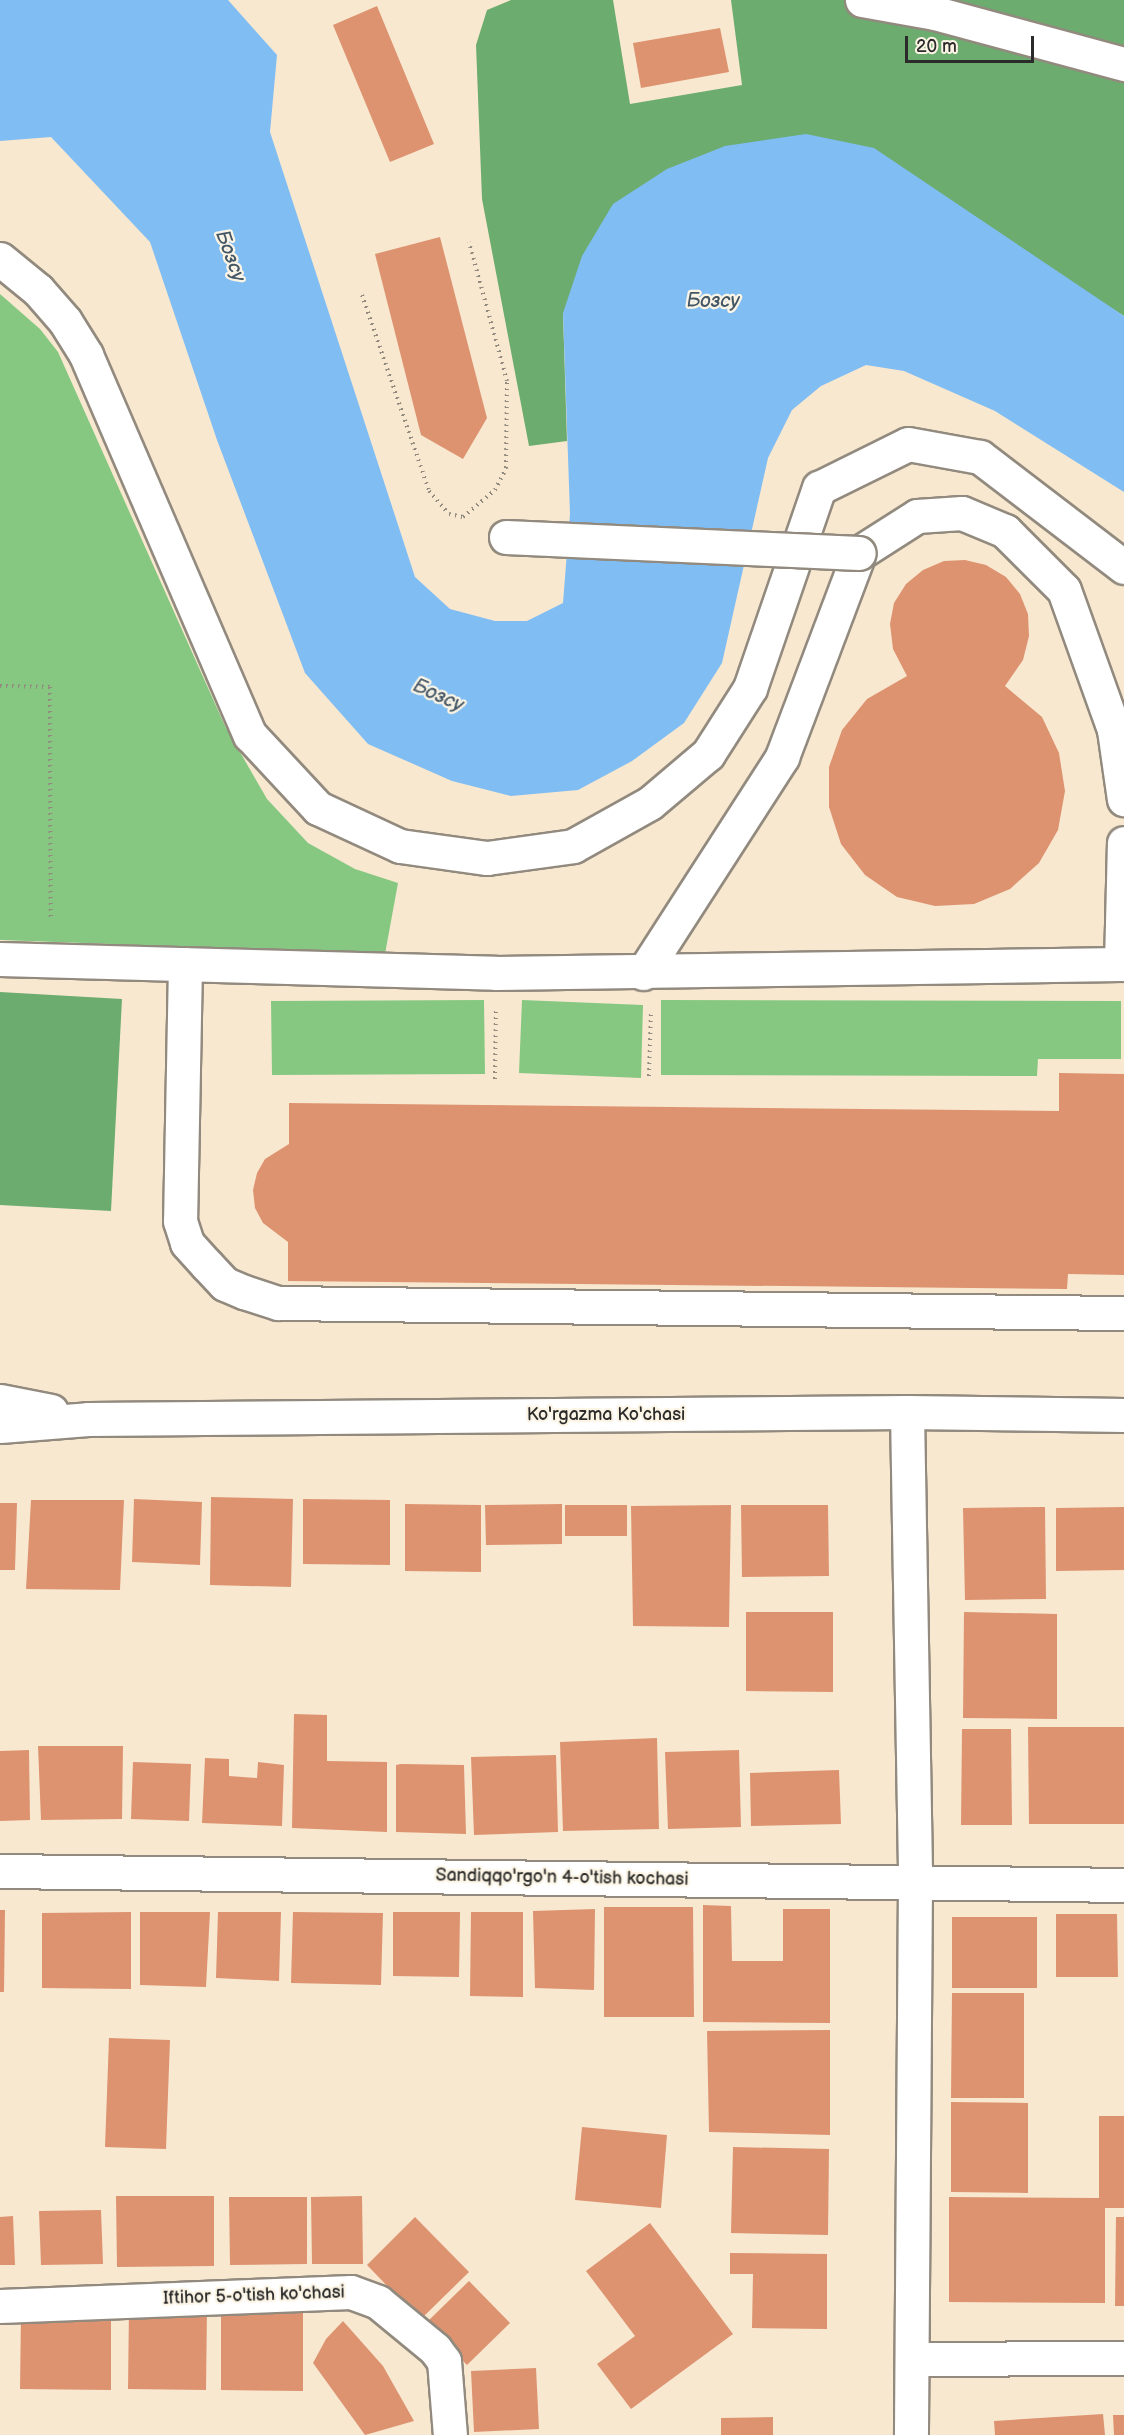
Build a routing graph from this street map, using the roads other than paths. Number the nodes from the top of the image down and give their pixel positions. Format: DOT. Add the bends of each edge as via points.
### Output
graph roads {
  1 [pos="862,0"];
  2 [pos="1124,64"];
  3 [pos="0,259"];
  4 [pos="506,537"];
  5 [pos="859,552"];
  6 [pos="1124,567"];
  7 [pos="1124,799"];
  8 [pos="1124,843"];
  9 [pos="0,959"];
  10 [pos="185,964"];
  11 [pos="1123,964"];
  12 [pos="647,973"];
  13 [pos="1124,1313"];
  14 [pos="0,1401"];
  15 [pos="907,1412"];
  16 [pos="1124,1415"];
  17 [pos="88,1419"];
  18 [pos="0,1426"];
  19 [pos="0,1870"];
  20 [pos="915,1883"];
  21 [pos="1124,1885"];
  22 [pos="0,2306"];
  23 [pos="1124,2358"];
  24 [pos="913,2359"];
  25 [pos="450,2435"];
  26 [pos="911,2435"];
  1 -- 2 [label="street" via="935,13"];
  3 -- 6 [label="street" via="38,290 65,321 86,355 250,735 318,808 400,846 487,858 573,846 650,802 708,754 750,688 819,488 908,444 980,457"];
  4 -- 5 [label="street, bridge"];
  5 -- 7 [label="street" via="917,516 962,513 1005,531 1064,590 1114,730"];
  5 -- 12 [label="street" via="782,757"];
  8 -- 11 [label="street"];
  9 -- 10 [label="street"];
  10 -- 12 [label="street"];
  10 -- 13 [label="street" via="180,1221 187,1243 225,1284 244,1292 278,1303"];
  11 -- 12 [label="street"];
  14 -- 17 [label="street"];
  15 -- 16 [label="street, Ko'rgazma Ko'chasi"];
  15 -- 17 [label="street, Ko'rgazma Ko'chasi"];
  15 -- 20 [label="street"];
  17 -- 18 [label="street"];
  19 -- 20 [label="street, Sandiqqo'rgo'n 4-o'tish kochasi"];
  20 -- 21 [label="street, Sandiqqo'rgo'n 4-o'tish kochasi"];
  20 -- 24 [label="street"];
  22 -- 25 [label="street, Iftihor 5-o'tish ko'chasi" via="351,2292 378,2302 444,2361"];
  23 -- 24 [label="street"];
  24 -- 26 [label="street"];
}
